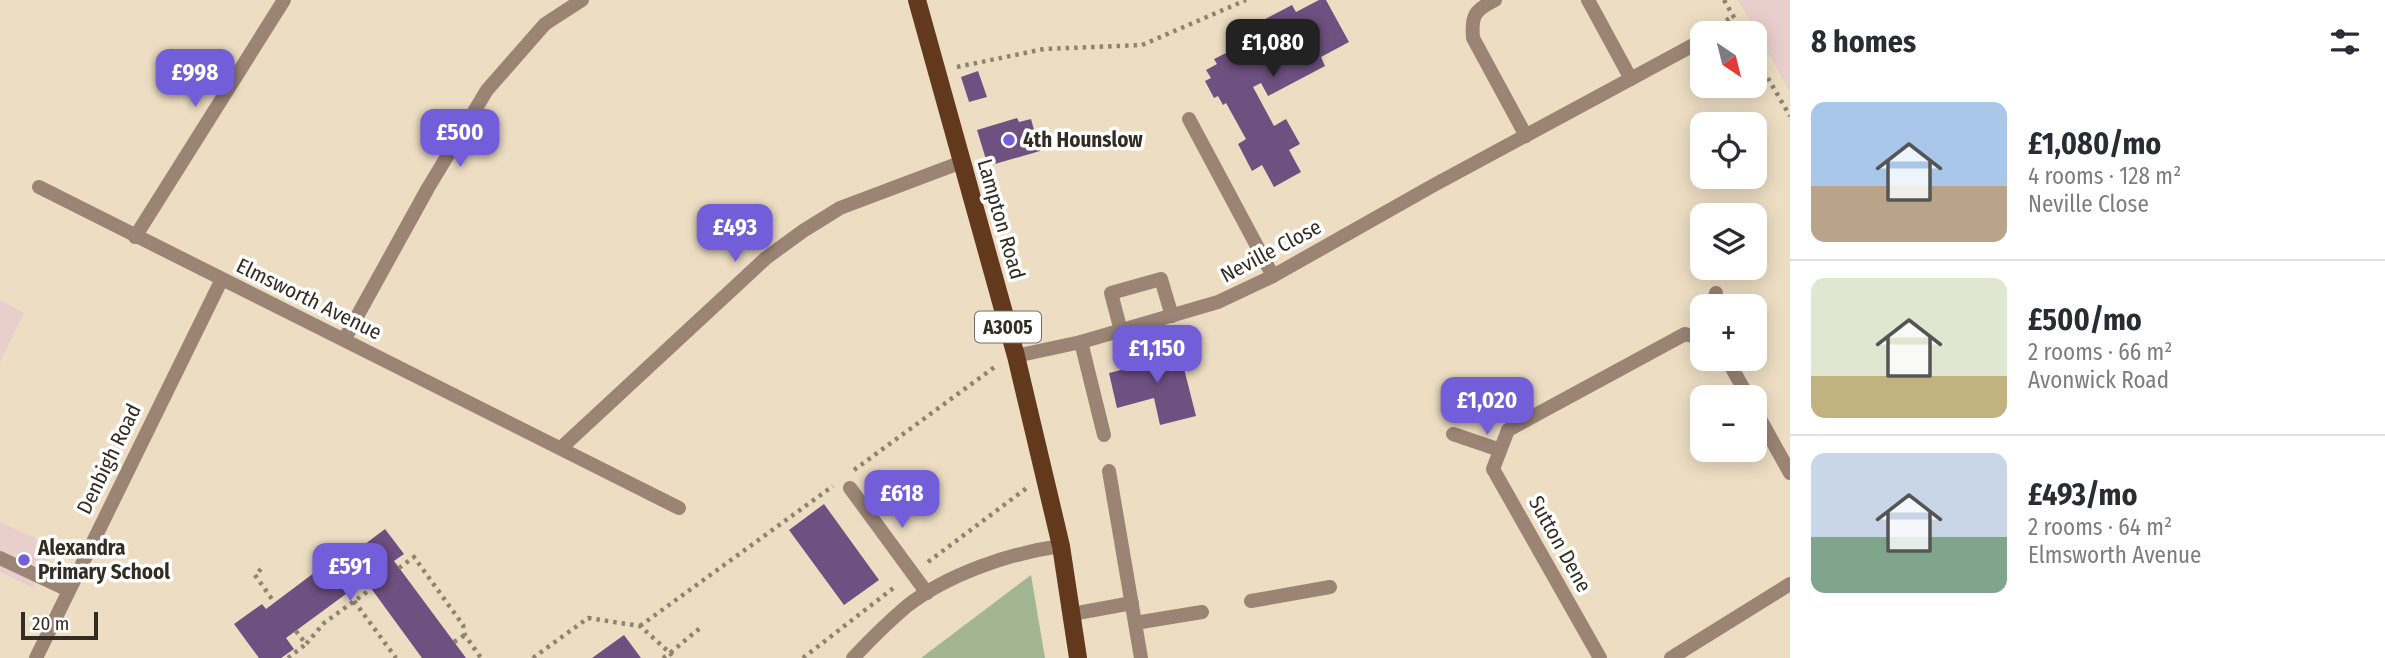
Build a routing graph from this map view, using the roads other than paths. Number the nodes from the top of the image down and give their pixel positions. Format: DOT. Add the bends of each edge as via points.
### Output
graph roads {
  1 [pos="284,0"];
  2 [pos="582,0"];
  3 [pos="917,0"];
  4 [pos="1495,0"];
  5 [pos="1588,0"];
  6 [pos="1690,45"];
  7 [pos="1631,79"];
  8 [pos="1189,119"];
  9 [pos="1526,136"];
  10 [pos="962,162"];
  11 [pos="38,187"];
  12 [pos="135,237"];
  13 [pos="1273,276"];
  14 [pos="222,279"];
  15 [pos="1172,316"];
  16 [pos="1121,331"];
  17 [pos="1690,335"];
  18 [pos="344,340"];
  19 [pos="1081,342"];
  20 [pos="1016,356"];
  21 [pos="1767,432"];
  22 [pos="1453,434"];
  23 [pos="1104,435"];
  24 [pos="561,449"];
  25 [pos="1500,450"];
  26 [pos="1109,471"];
  27 [pos="1790,474"];
  28 [pos="846,483"];
  29 [pos="680,508"];
  30 [pos="1061,546"];
  31 [pos="0,558"];
  32 [pos="1790,584"];
  33 [pos="1330,587"];
  34 [pos="68,590"];
  35 [pos="927,593"];
  36 [pos="1251,601"];
  37 [pos="1132,603"];
  38 [pos="1202,612"];
  39 [pos="1072,614"];
  40 [pos="1135,623"];
  41 [pos="36,658"];
  42 [pos="853,658"];
  43 [pos="1078,658"];
  44 [pos="1141,658"];
  45 [pos="1600,658"];
  46 [pos="1671,658"];
  1 -- 12 [label="street"];
  2 -- 18 [label="street" via="545,23 486,90"];
  3 -- 10 [label="main road, Lampton Road / A3005"];
  4 -- 9 [label="street" via="1479,9 1472,23 1473,38"];
  5 -- 7 [label="street"];
  6 -- 7 [label="street, Neville Close"];
  7 -- 9 [label="street, Neville Close"];
  8 -- 13 [label="street"];
  9 -- 13 [label="street, Neville Close"];
  10 -- 20 [label="main road, Lampton Road / A3005"];
  10 -- 24 [label="street" via="840,208 803,231 766,258"];
  11 -- 12 [label="street, Elmsworth Avenue"];
  12 -- 14 [label="street, Elmsworth Avenue"];
  13 -- 15 [label="street, Neville Close" via="1218,302"];
  14 -- 18 [label="street, Elmsworth Avenue"];
  14 -- 34 [label="street, Denbigh Road"];
  15 -- 16 [label="street, Neville Close"];
  15 -- 16 [label="street" via="1161,279 1111,293"];
  16 -- 19 [label="street, Neville Close"];
  17 -- 25 [label="street" via="1508,430"];
  18 -- 24 [label="street, Elmsworth Avenue"];
  19 -- 20 [label="street, Neville Close"];
  19 -- 23 [label="street"];
  20 -- 30 [label="main road, Lampton Road / A3005"];
  21 -- 27 [label="street"];
  22 -- 25 [label="street"];
  24 -- 29 [label="street, Elmsworth Avenue"];
  25 -- 45 [label="street, Sutton Dene" via="1493,469"];
  26 -- 37 [label="street"];
  28 -- 35 [label="street"];
  30 -- 35 [label="street" via="1001,558"];
  30 -- 39 [label="main road, Lampton Road / A3005"];
  31 -- 34 [label="street"];
  32 -- 46 [label="street"];
  33 -- 36 [label="street"];
  34 -- 41 [label="street, Denbigh Road"];
  35 -- 42 [label="street" via="908,605"];
  37 -- 39 [label="street"];
  37 -- 40 [label="street"];
  38 -- 40 [label="street"];
  39 -- 43 [label="main road, Lampton Road / A3005"];
  40 -- 44 [label="street"];
}
